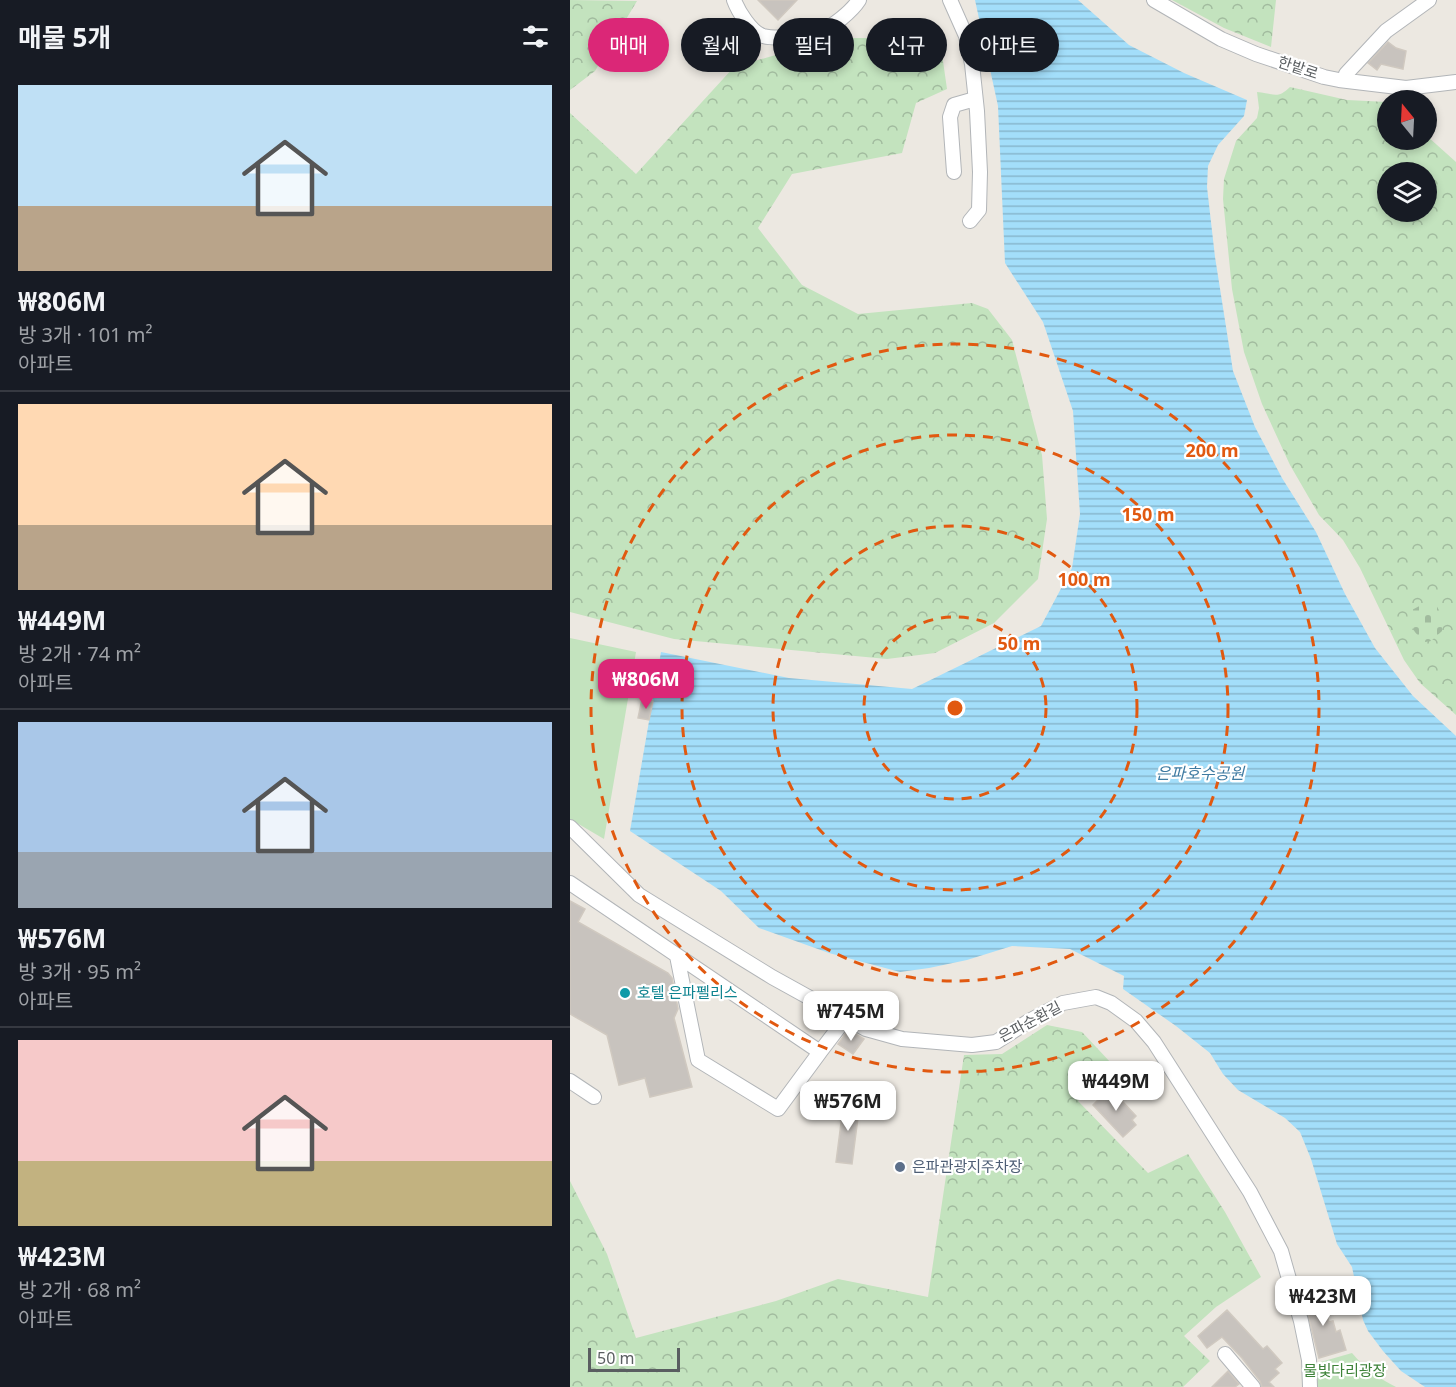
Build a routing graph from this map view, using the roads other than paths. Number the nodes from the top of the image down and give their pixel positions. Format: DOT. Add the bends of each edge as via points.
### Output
graph roads {
  1 [pos="734,0"];
  2 [pos="860,0"];
  3 [pos="950,0"];
  4 [pos="1154,0"];
  5 [pos="1429,0"];
  6 [pos="1345,80"];
  7 [pos="1456,82"];
  8 [pos="975,99"];
  9 [pos="954,172"];
  10 [pos="970,221"];
  11 [pos="571,832"];
  12 [pos="570,883"];
  13 [pos="677,956"];
  14 [pos="846,1017"];
  15 [pos="820,1052"];
  16 [pos="570,1082"];
  17 [pos="594,1097"];
  18 [pos="1225,1354"];
  19 [pos="1253,1387"];
  20 [pos="1310,1387"];
  1 -- 2 [label="street" via="739,14 761,35 780,38 819,33 853,10"];
  3 -- 8 [label="street" via="966,36"];
  4 -- 6 [label="street, 한밭로" via="1221,39 1256,54 1293,68"];
  5 -- 6 [label="street" via="1386,31 1346,74"];
  6 -- 7 [label="street, 한밭로" via="1406,88"];
  8 -- 9 [label="street" via="954,105 950,117"];
  8 -- 10 [label="street" via="980,200 979,210"];
  11 -- 14 [label="street, 은파순환길" via="639,895 772,977"];
  12 -- 13 [label="street"];
  13 -- 15 [label="street"];
  13 -- 15 [label="street" via="698,1060 778,1109"];
  14 -- 15 [label="street"];
  14 -- 20 [label="street, 은파순환길" via="866,1029 902,1039 972,1045 996,1042 1063,1003 1096,997 1136,1021 1154,1042 1261,1211 1281,1251 1301,1322"];
  16 -- 17 [label="street"];
  18 -- 19 [label="street"];
}
